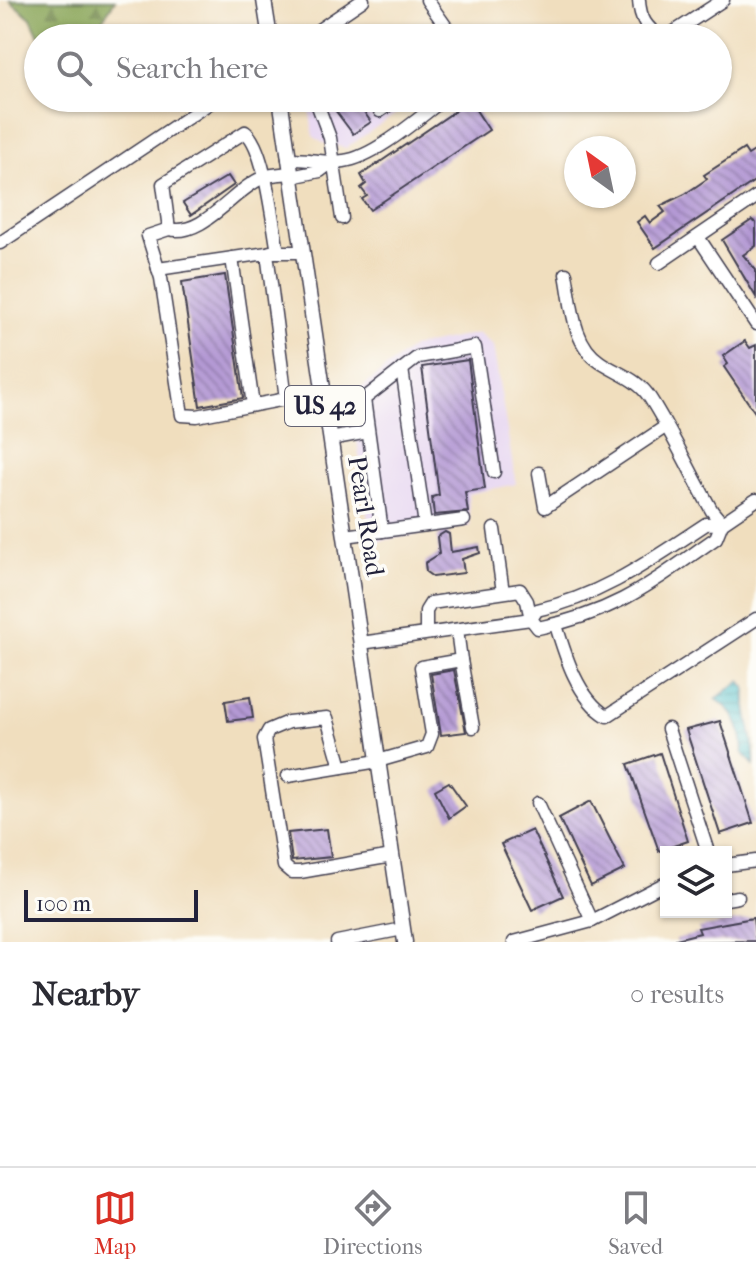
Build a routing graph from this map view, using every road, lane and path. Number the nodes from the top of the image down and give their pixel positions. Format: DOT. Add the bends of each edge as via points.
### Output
graph roads {
  1 [pos="264,0"];
  2 [pos="363,0"];
  3 [pos="427,0"];
  4 [pos="639,0"];
  5 [pos="723,0"];
  6 [pos="332,21"];
  7 [pos="268,24"];
  8 [pos="328,24"];
  9 [pos="334,24"];
  10 [pos="444,24"];
  11 [pos="645,24"];
  12 [pos="685,24"];
  13 [pos="196,112"];
  14 [pos="282,112"];
  15 [pos="320,112"];
  16 [pos="425,112"];
  17 [pos="332,162"];
  18 [pos="290,170"];
  19 [pos="263,177"];
  20 [pos="756,197"];
  21 [pos="342,218"];
  22 [pos="169,229"];
  23 [pos="698,237"];
  24 [pos="0,243"];
  25 [pos="272,252"];
  26 [pos="302,252"];
  27 [pos="232,258"];
  28 [pos="659,263"];
  29 [pos="158,269"];
  30 [pos="566,274"];
  31 [pos="756,324"];
  32 [pos="402,369"];
  33 [pos="322,392"];
  34 [pos="286,399"];
  35 [pos="253,405"];
  36 [pos="665,427"];
  37 [pos="368,432"];
  38 [pos="330,439"];
  39 [pos="494,472"];
  40 [pos="539,473"];
  41 [pos="756,500"];
  42 [pos="464,520"];
  43 [pos="722,523"];
  44 [pos="425,525"];
  45 [pos="494,529"];
  46 [pos="382,531"];
  47 [pos="345,536"];
  48 [pos="503,592"];
  49 [pos="531,619"];
  50 [pos="756,619"];
  51 [pos="556,625"];
  52 [pos="457,630"];
  53 [pos="426,634"];
  54 [pos="361,643"];
  55 [pos="461,660"];
  56 [pos="473,727"];
  57 [pos="668,729"];
  58 [pos="378,761"];
  59 [pos="341,767"];
  60 [pos="288,776"];
  61 [pos="538,803"];
  62 [pos="706,846"];
  63 [pos="392,856"];
  64 [pos="732,865"];
  65 [pos="755,865"];
  66 [pos="660,886"];
  67 [pos="592,921"];
  68 [pos="404,936"];
  69 [pos="337,942"];
  70 [pos="514,942"];
  1 -- 7 [label="main road"];
  2 -- 6 [label="street"];
  3 -- 10 [label="street"];
  4 -- 11 [label="street"];
  5 -- 12 [label="street"];
  6 -- 8 [label="street"];
  6 -- 9 [label="street"];
  13 -- 24 [label="street"];
  14 -- 18 [label="main road, Pearl Road / US 42"];
  15 -- 17 [label="street"];
  16 -- 17 [label="street" via="369,151"];
  17 -- 18 [label="street" via="320,171"];
  17 -- 18 [label="street" via="317,158"];
  17 -- 21 [label="street"];
  18 -- 19 [label="street"];
  18 -- 26 [label="main road, Pearl Road / US 42"];
  19 -- 22 [label="street" via="196,224 180,232"];
  19 -- 22 [label="street" via="252,137 245,132 163,184"];
  19 -- 25 [label="street"];
  20 -- 23 [label="street"];
  22 -- 29 [label="street" via="148,236"];
  23 -- 28 [label="street"];
  23 -- 31 [label="street"];
  25 -- 26 [label="street"];
  25 -- 27 [label="street"];
  25 -- 34 [label="street"];
  26 -- 33 [label="main road, Pearl Road / US 42"];
  27 -- 29 [label="street"];
  27 -- 35 [label="street"];
  29 -- 35 [label="street" via="182,415"];
  30 -- 36 [label="street" via="583,345 639,386"];
  32 -- 37 [label="street" via="364,399"];
  32 -- 39 [label="street" via="418,357 475,347"];
  32 -- 44 [label="street"];
  33 -- 34 [label="street"];
  33 -- 38 [label="main road, Pearl Road / US 42"];
  34 -- 35 [label="street"];
  36 -- 40 [label="street" via="545,507"];
  36 -- 43 [label="street"];
  37 -- 38 [label="street"];
  37 -- 46 [label="street"];
  38 -- 47 [label="main road, Pearl Road / US 42"];
  41 -- 43 [label="street"];
  42 -- 44 [label="street"];
  43 -- 49 [label="street" via="706,524 618,582 537,610"];
  43 -- 51 [label="street" via="716,538 627,599"];
  44 -- 46 [label="street"];
  45 -- 48 [label="street"];
  46 -- 47 [label="street"];
  47 -- 54 [label="main road, Pearl Road / US 42"];
  48 -- 49 [label="street" via="520,590"];
  48 -- 53 [label="street" via="431,603"];
  49 -- 51 [label="street" via="538,628"];
  49 -- 52 [label="street"];
  50 -- 51 [label="street" via="607,716 598,711 568,664"];
  52 -- 53 [label="street"];
  52 -- 55 [label="street"];
  53 -- 54 [label="street"];
  54 -- 58 [label="main road, Pearl Road / US 42"];
  55 -- 56 [label="street"];
  55 -- 58 [label="street" via="421,667 432,734 427,747"];
  57 -- 62 [label="street"];
  58 -- 59 [label="street"];
  58 -- 63 [label="main road, Pearl Road / US 42"];
  59 -- 60 [label="street"];
  59 -- 63 [label="street" via="327,718 269,730 264,739 284,866 300,872"];
  61 -- 67 [label="street"];
  63 -- 68 [label="main road, Pearl Road / US 42"];
  64 -- 65 [label="street"];
  66 -- 67 [label="street"];
  67 -- 70 [label="street"];
  68 -- 69 [label="street"];
}
